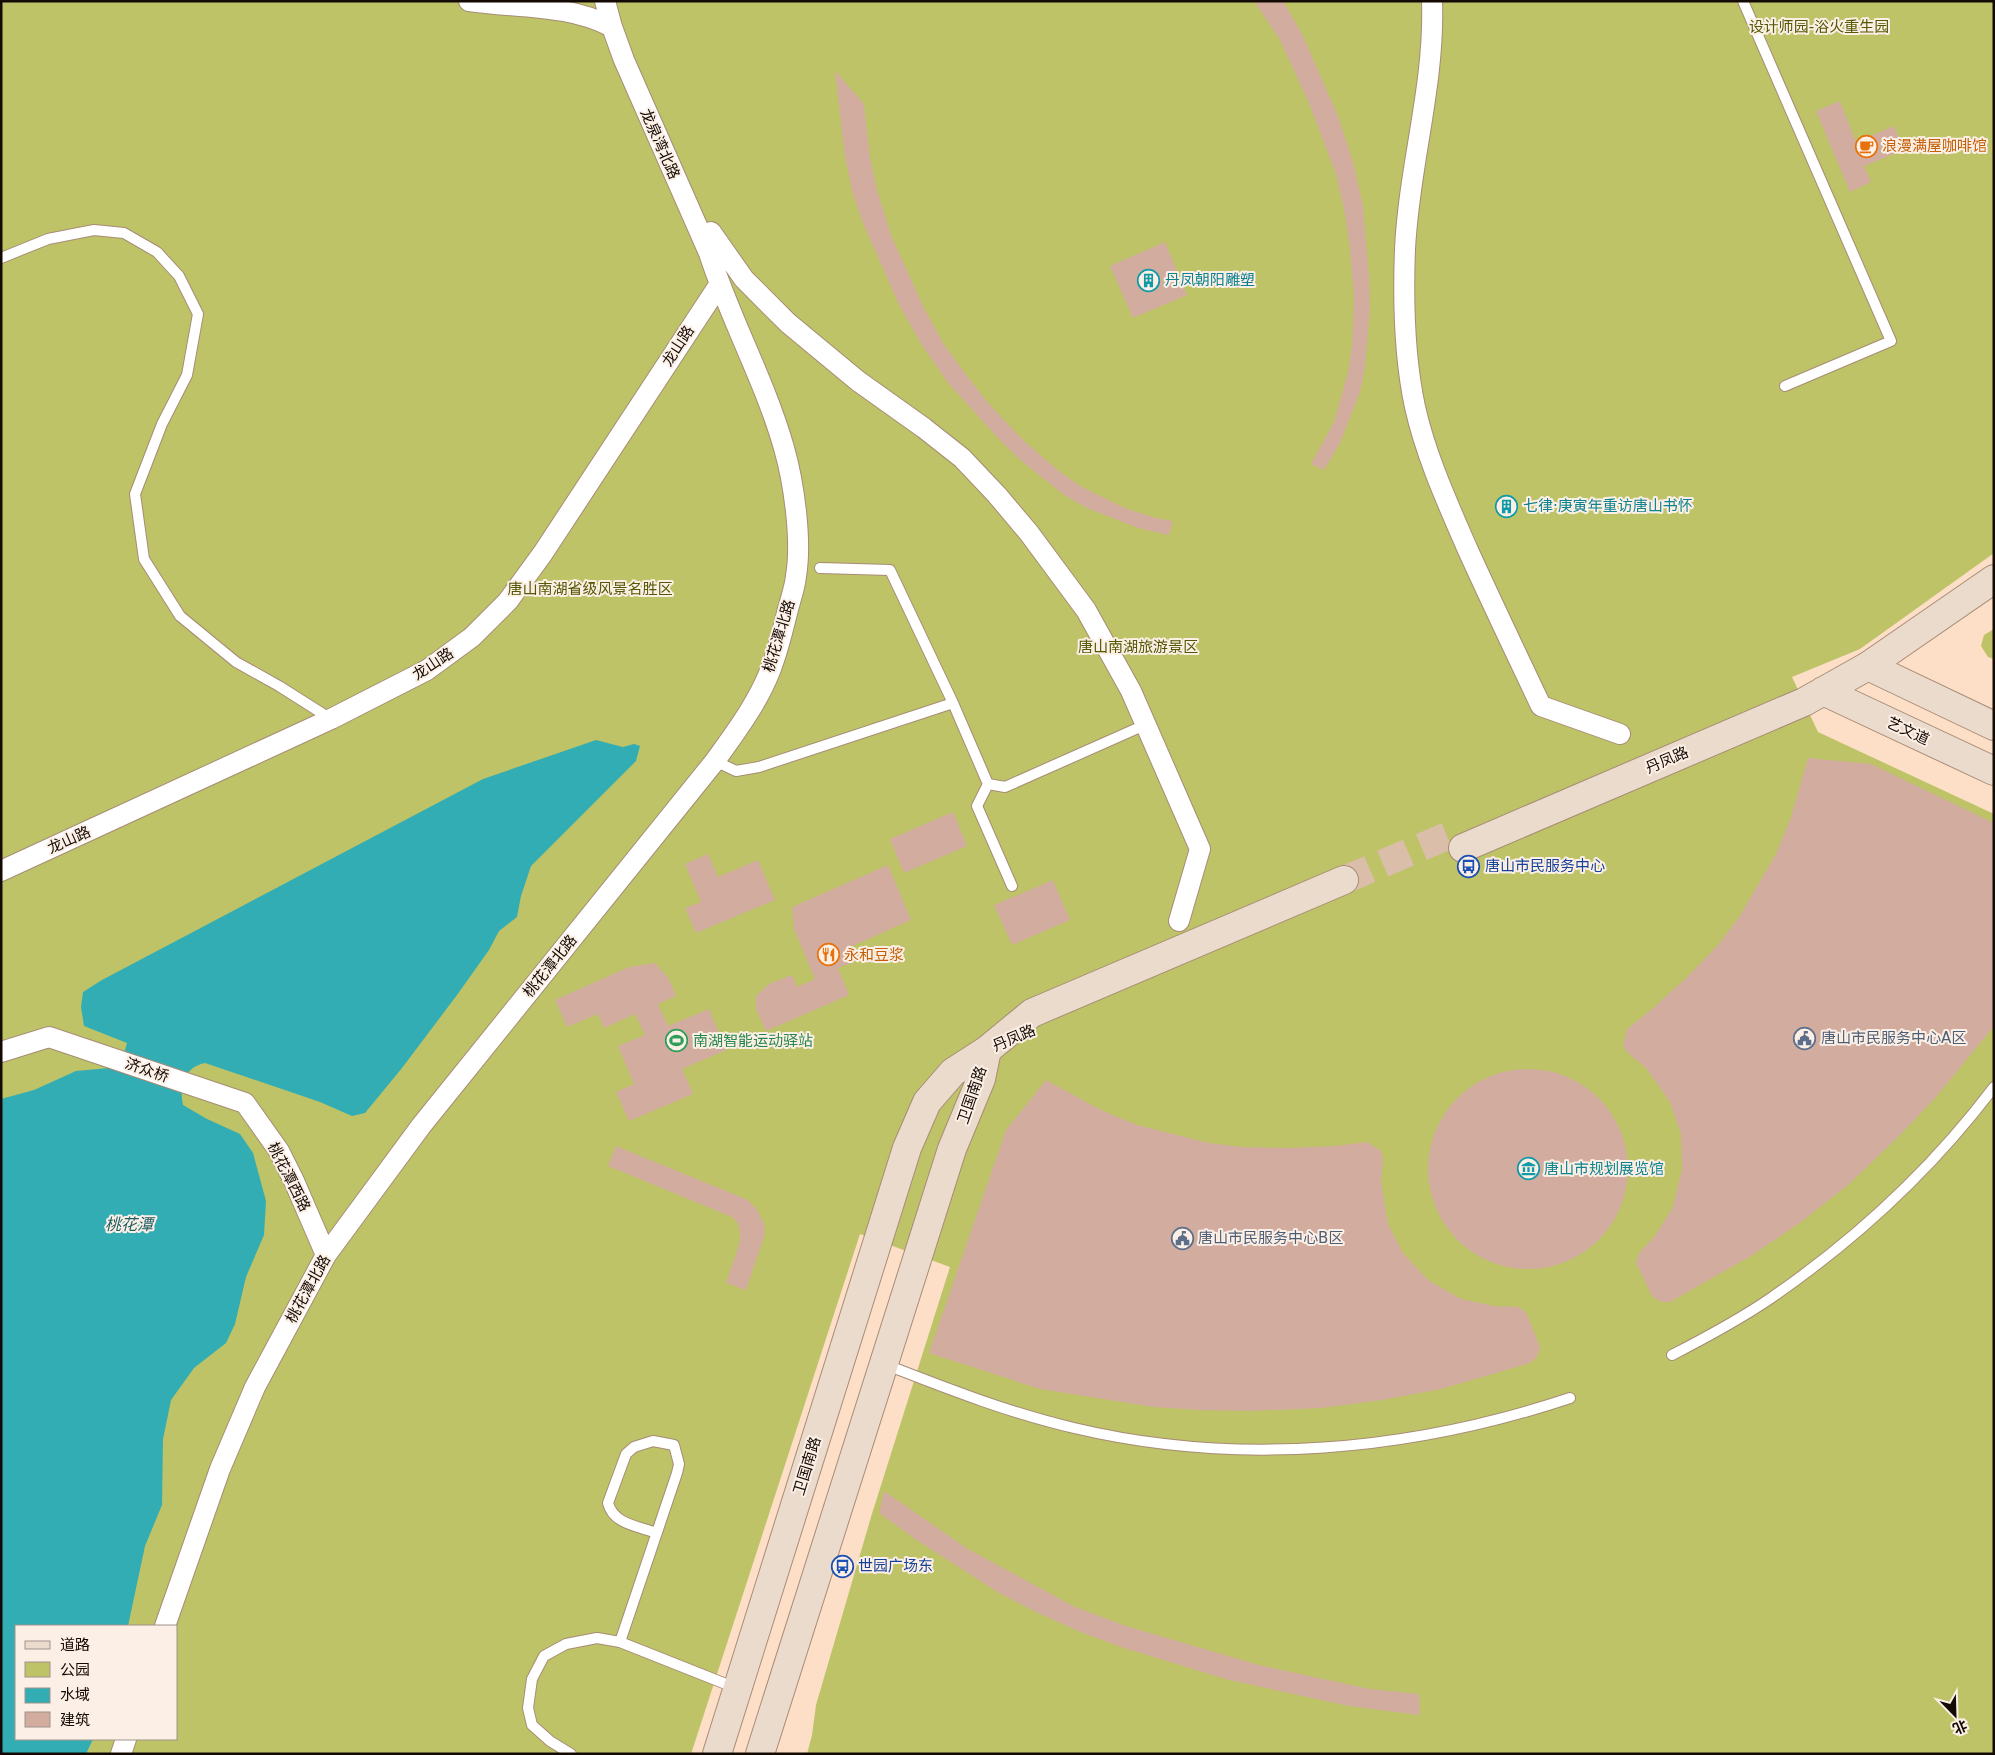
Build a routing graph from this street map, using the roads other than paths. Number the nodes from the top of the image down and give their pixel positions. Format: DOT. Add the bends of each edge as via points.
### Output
graph roads {
  1 [pos="469,1"];
  2 [pos="555,1"];
  3 [pos="606,1"];
  4 [pos="1432,1"];
  5 [pos="1743,1"];
  6 [pos="535,8"];
  7 [pos="612,28"];
  8 [pos="710,232"];
  9 [pos="1,258"];
  10 [pos="719,285"];
  11 [pos="1785,386"];
  12 [pos="820,568"];
  13 [pos="1994,579"];
  14 [pos="1868,666"];
  15 [pos="1823,691"];
  16 [pos="954,703"];
  17 [pos="332,720"];
  18 [pos="1147,724"];
  19 [pos="1994,726"];
  20 [pos="1620,734"];
  21 [pos="715,761"];
  22 [pos="1994,771"];
  23 [pos="988,784"];
  24 [pos="1,871"];
  25 [pos="1012,886"];
  26 [pos="1348,888"];
  27 [pos="1179,921"];
  28 [pos="987,1050"];
  29 [pos="1,1052"];
  30 [pos="1994,1087"];
  31 [pos="245,1103"];
  32 [pos="326,1255"];
  33 [pos="1672,1355"];
  34 [pos="883,1364"];
  35 [pos="1570,1398"];
  36 [pos="656,1533"];
  37 [pos="165,1625"];
  38 [pos="620,1642"];
  39 [pos="737,1688"];
  40 [pos="126,1740"];
  41 [pos="719,1747"];
  42 [pos="120,1754"];
  43 [pos="571,1754"];
  44 [pos="753,1754"];
  45 [pos="760,1754"];
  1 -- 6 [label="street"];
  2 -- 6 [label="street"];
  3 -- 7 [label="street, 龙泉湾北路"];
  4 -- 20 [label="street" via="1430,74 1408,205 1403,290 1415,406 1442,491 1541,706"];
  5 -- 11 [label="lane" via="1891,341"];
  6 -- 7 [label="street" via="570,11 595,18"];
  7 -- 10 [label="street, 龙泉湾北路" via="709,253"];
  8 -- 18 [label="street" via="744,279 788,323 858,381 962,458 997,495 1086,610"];
  9 -- 17 [label="lane" via="48,239 94,230 124,233 157,252 179,276 198,314 187,375 162,424 135,494 144,559 180,616 236,662"];
  10 -- 17 [label="street, 龙山路" via="508,601 472,637 427,670"];
  10 -- 21 [label="street, 桃花潭北路" via="761,383 784,448 793,492 797,567 770,671 743,721"];
  12 -- 16 [label="lane" via="890,570"];
  13 -- 14 [label="main road, 丹凤路"];
  14 -- 15 [label="main road, 丹凤路"];
  14 -- 15 [label="main road, 丹凤路" via="1812,683 1460,840 1804,702"];
  14 -- 19 [label="main road"];
  15 -- 22 [label="main road, 艺文道"];
  16 -- 21 [label="lane" via="759,767 736,771"];
  16 -- 23 [label="lane"];
  17 -- 24 [label="street, 龙山路"];
  18 -- 23 [label="lane" via="1005,787"];
  18 -- 27 [label="street" via="1200,849"];
  21 -- 32 [label="street, 桃花潭北路" via="421,1126"];
  23 -- 25 [label="lane" via="977,806"];
  26 -- 28 [label="main road, 丹凤路"];
  28 -- 34 [label="main road, 卫国南路" via="981,1079 952,1149"];
  28 -- 39 [label="main road, 卫国南路" via="953,1072 926,1102 907,1148"];
  29 -- 31 [label="street, 济众桥" via="49,1037"];
  30 -- 33 [label="lane" via="1940,1153 1896,1198 1847,1239 1769,1299"];
  31 -- 32 [label="street, 桃花潭西路" via="279,1151"];
  32 -- 37 [label="street, 桃花潭北路" via="255,1387 220,1468"];
  34 -- 35 [label="lane" via="956,1392 1074,1428 1186,1447 1244,1450 1307,1449 1421,1436 1468,1428"];
  34 -- 45 [label="main road, 卫国南路"];
  36 -- 36 [label="lane" via="678,1473 678,1464 674,1445 653,1441 634,1447 626,1454 608,1503 617,1519"];
  36 -- 38 [label="lane"];
  38 -- 39 [label="lane"];
  38 -- 43 [label="lane" via="597,1638 566,1644 544,1656 532,1678 528,1708 532,1725"];
  39 -- 41 [label="main road, 卫国南路"];
  40 -- 42 [label="street"];
  41 -- 44 [label="main road"];
}
